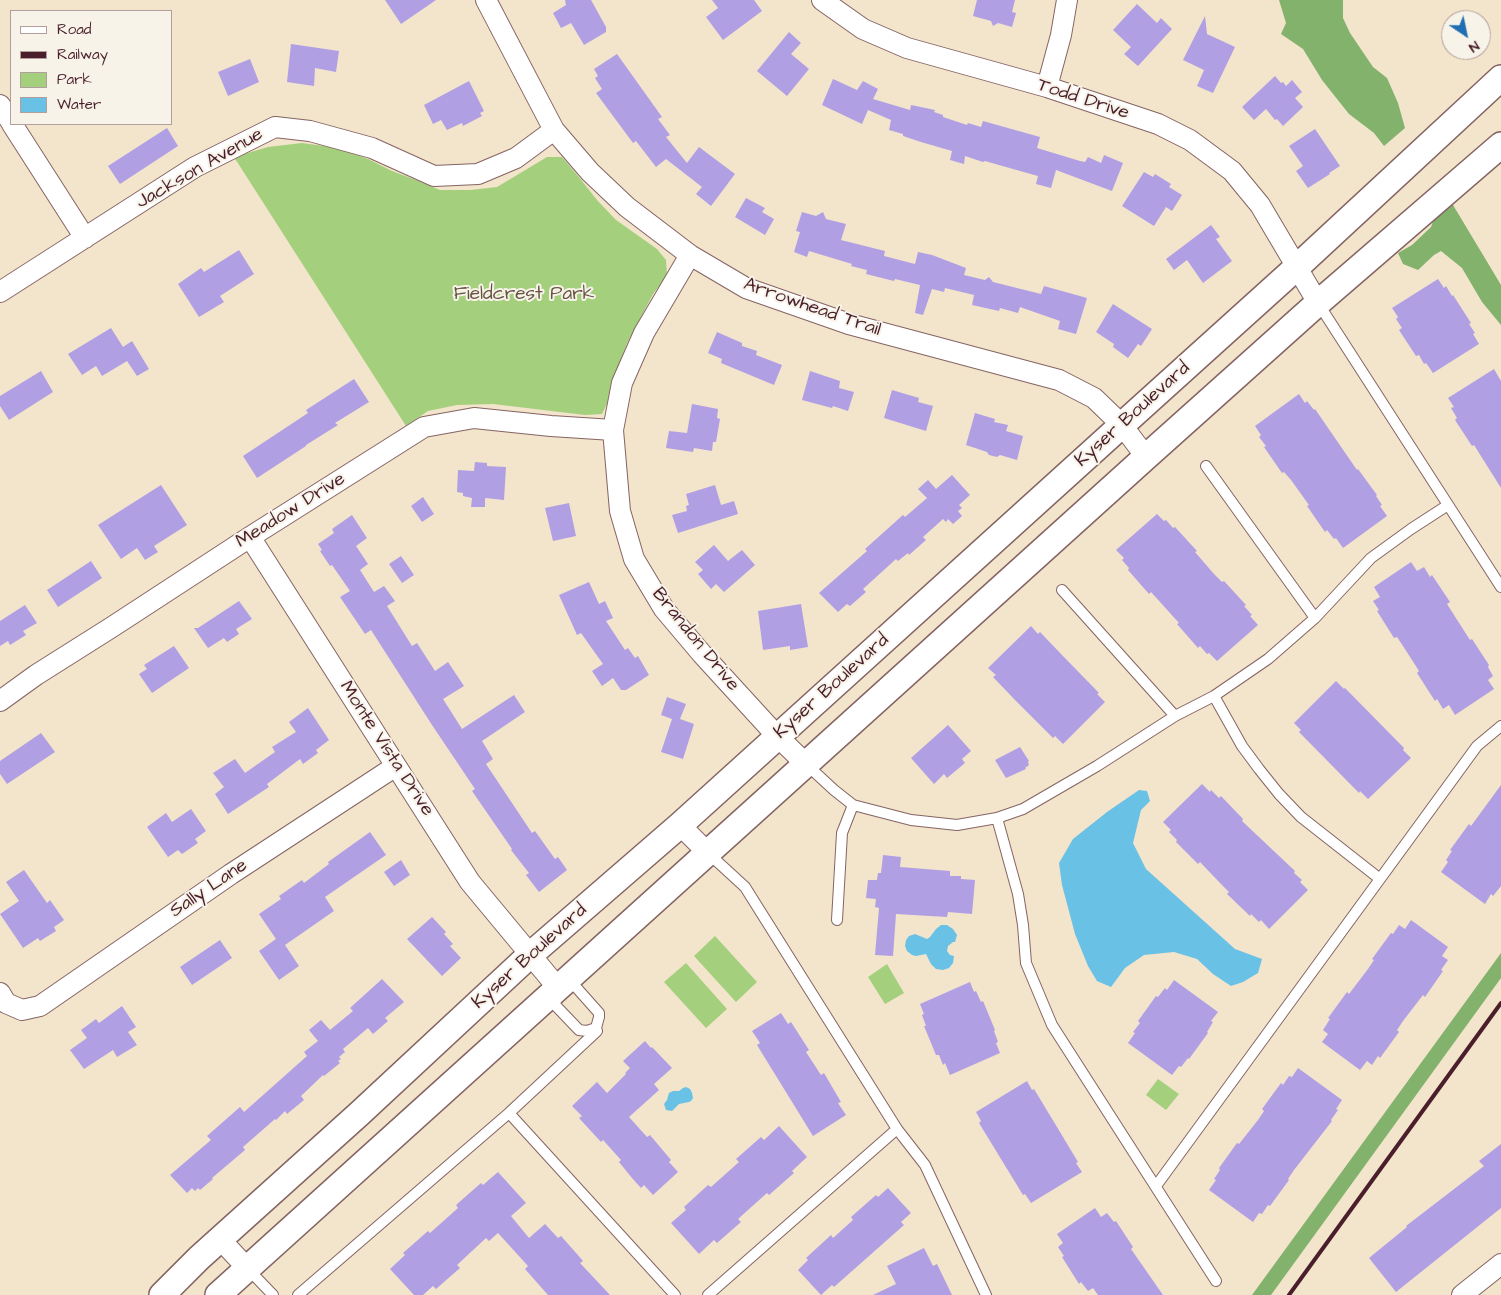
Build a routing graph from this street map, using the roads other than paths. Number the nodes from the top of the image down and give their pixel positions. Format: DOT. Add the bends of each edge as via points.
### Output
graph roads {
  1 [pos="486,0"];
  2 [pos="822,0"];
  3 [pos="1067,0"];
  4 [pos="1501,78"];
  5 [pos="1047,88"];
  6 [pos="0,105"];
  7 [pos="10,120"];
  8 [pos="13,125"];
  9 [pos="554,130"];
  10 [pos="1501,145"];
  11 [pos="85,238"];
  12 [pos="690,255"];
  13 [pos="1297,267"];
  14 [pos="0,292"];
  15 [pos="1318,303"];
  16 [pos="1122,425"];
  17 [pos="613,430"];
  18 [pos="1146,457"];
  19 [pos="1206,466"];
  20 [pos="1448,505"];
  21 [pos="250,537"];
  22 [pos="1501,587"];
  23 [pos="1062,590"];
  24 [pos="1315,618"];
  25 [pos="1214,696"];
  26 [pos="0,701"];
  27 [pos="1175,716"];
  28 [pos="1501,726"];
  29 [pos="777,736"];
  30 [pos="806,764"];
  31 [pos="396,766"];
  32 [pos="853,804"];
  33 [pos="997,818"];
  34 [pos="680,824"];
  35 [pos="707,852"];
  36 [pos="1380,879"];
  37 [pos="837,920"];
  38 [pos="530,955"];
  39 [pos="558,988"];
  40 [pos="0,992"];
  41 [pos="596,1028"];
  42 [pos="509,1113"];
  43 [pos="897,1128"];
  44 [pos="1156,1186"];
  45 [pos="220,1239"];
  46 [pos="1501,1264"];
  47 [pos="248,1269"];
  48 [pos="1216,1280"];
  49 [pos="162,1295"];
  50 [pos="218,1295"];
  51 [pos="273,1295"];
  52 [pos="298,1295"];
  53 [pos="675,1295"];
  54 [pos="708,1295"];
  55 [pos="986,1295"];
  56 [pos="1462,1295"];
  1 -- 9 [label="street, Arrowhead Trail"];
  2 -- 5 [label="street, Todd Drive" via="863,29 907,48"];
  3 -- 5 [label="street" via="1062,35"];
  4 -- 13 [label="street, Kyser Boulevard"];
  5 -- 13 [label="street, Todd Drive" via="1158,124 1190,140 1232,171 1260,205"];
  6 -- 7 [label="street"];
  8 -- 11 [label="street"];
  9 -- 11 [label="street, Jackson Avenue" via="516,158 478,174 434,176 372,148 310,131 275,127 195,167"];
  9 -- 12 [label="street, Arrowhead Trail" via="590,172 627,207"];
  10 -- 15 [label="street"];
  11 -- 14 [label="street, Jackson Avenue"];
  12 -- 16 [label="street, Arrowhead Trail" via="746,288 849,324 1059,380 1094,398"];
  12 -- 17 [label="street, Brandon Drive" via="644,333 622,383"];
  13 -- 15 [label="street, Todd Drive"];
  13 -- 16 [label="street, Kyser Boulevard"];
  15 -- 18 [label="street"];
  15 -- 20 [label="lane"];
  16 -- 18 [label="street, Arrowhead Trail"];
  16 -- 29 [label="street, Kyser Boulevard"];
  17 -- 21 [label="street, Meadow Drive" via="474,418 424,427"];
  17 -- 29 [label="street, Brandon Drive" via="620,511 634,559 664,609"];
  18 -- 30 [label="street"];
  19 -- 24 [label="lane"];
  20 -- 22 [label="lane"];
  20 -- 24 [label="lane" via="1371,558"];
  21 -- 26 [label="street, Meadow Drive"];
  21 -- 31 [label="street, Monte Vista Drive"];
  23 -- 27 [label="lane"];
  24 -- 25 [label="lane" via="1268,659"];
  25 -- 27 [label="lane"];
  25 -- 36 [label="lane" via="1242,746 1279,794 1301,817"];
  27 -- 33 [label="lane" via="1023,809"];
  28 -- 36 [label="lane" via="1477,746"];
  29 -- 30 [label="street, Brandon Drive"];
  29 -- 34 [label="street, Kyser Boulevard"];
  30 -- 32 [label="lane"];
  30 -- 35 [label="street"];
  31 -- 38 [label="street, Monte Vista Drive" via="470,882"];
  31 -- 40 [label="street, Sally Lane" via="231,874 40,1006 22,1010 6,1003"];
  32 -- 33 [label="lane" via="911,820 957,825"];
  32 -- 37 [label="lane" via="842,833"];
  33 -- 44 [label="lane" via="1018,894 1026,963 1052,1025"];
  34 -- 35 [label="street"];
  34 -- 38 [label="street, Kyser Boulevard"];
  35 -- 39 [label="street"];
  35 -- 43 [label="lane" via="745,887"];
  36 -- 44 [label="lane"];
  38 -- 39 [label="street, Monte Vista Drive"];
  38 -- 45 [label="street, Kyser Boulevard"];
  39 -- 41 [label="lane" via="575,986 598,1013"];
  39 -- 41 [label="lane" via="556,1006 579,1030 587,1032"];
  39 -- 47 [label="street"];
  41 -- 42 [label="lane" via="595,1033"];
  42 -- 52 [label="lane"];
  42 -- 53 [label="lane"];
  43 -- 54 [label="lane"];
  43 -- 55 [label="lane" via="925,1165"];
  44 -- 48 [label="lane"];
  45 -- 47 [label="street"];
  45 -- 49 [label="street, Kyser Boulevard"];
  46 -- 56 [label="street"];
  47 -- 50 [label="street"];
  47 -- 51 [label="lane"];
}
